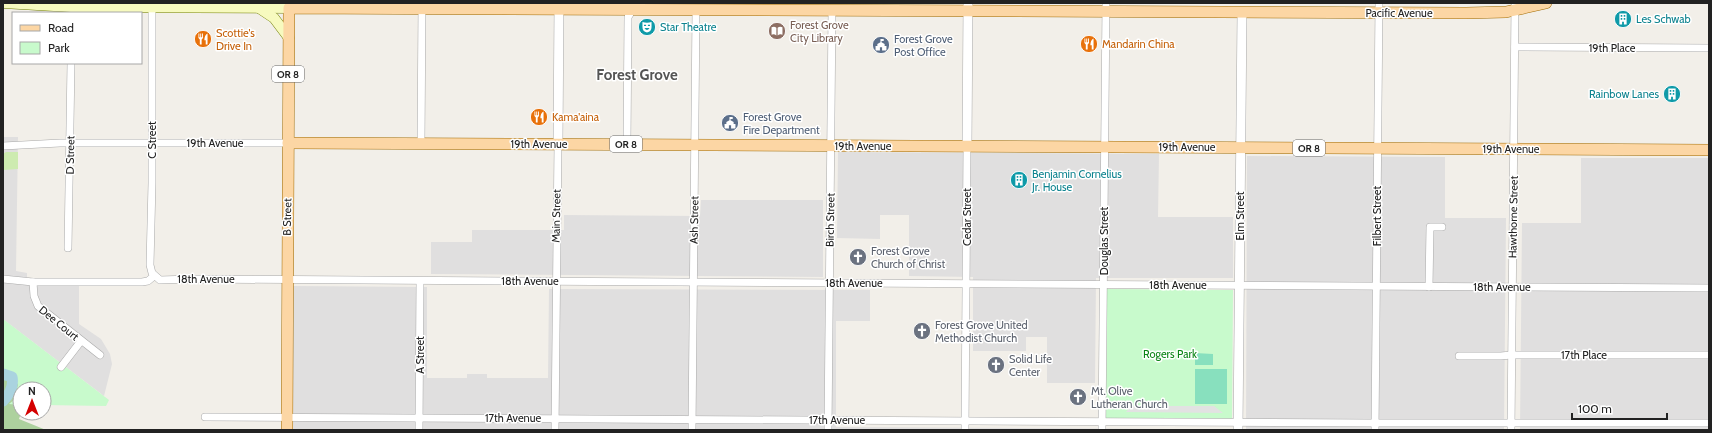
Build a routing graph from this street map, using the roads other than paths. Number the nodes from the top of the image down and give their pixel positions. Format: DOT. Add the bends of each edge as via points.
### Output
graph roads {
  1 [pos="3,3"];
  2 [pos="1546,3"];
  3 [pos="152,5"];
  4 [pos="289,5"];
  5 [pos="422,6"];
  6 [pos="559,6"];
  7 [pos="635,6"];
  8 [pos="968,7"];
  9 [pos="1106,7"];
  10 [pos="1515,7"];
  11 [pos="257,8"];
  12 [pos="1242,8"];
  13 [pos="1379,8"];
  14 [pos="71,10"];
  15 [pos="696,10"];
  16 [pos="832,11"];
  17 [pos="288,38"];
  18 [pos="1515,47"];
  19 [pos="1709,48"];
  20 [pos="71,64"];
  21 [pos="70,143"];
  22 [pos="152,143"];
  23 [pos="288,143"];
  24 [pos="421,144"];
  25 [pos="558,144"];
  26 [pos="627,144"];
  27 [pos="694,145"];
  28 [pos="3,146"];
  29 [pos="831,146"];
  30 [pos="967,147"];
  31 [pos="1104,147"];
  32 [pos="1240,148"];
  33 [pos="1376,148"];
  34 [pos="1514,149"];
  35 [pos="1709,150"];
  36 [pos="1442,227"];
  37 [pos="68,248"];
  38 [pos="154,276"];
  39 [pos="3,279"];
  40 [pos="286,280"];
  41 [pos="420,281"];
  42 [pos="555,281"];
  43 [pos="33,282"];
  44 [pos="693,282"];
  45 [pos="830,283"];
  46 [pos="967,284"];
  47 [pos="1104,285"];
  48 [pos="1240,286"];
  49 [pos="1377,286"];
  50 [pos="1429,286"];
  51 [pos="1512,287"];
  52 [pos="1709,288"];
  53 [pos="81,341"];
  54 [pos="1511,354"];
  55 [pos="100,355"];
  56 [pos="1709,355"];
  57 [pos="1459,356"];
  58 [pos="61,367"];
  59 [pos="205,417"];
  60 [pos="286,417"];
  61 [pos="419,418"];
  62 [pos="555,418"];
  63 [pos="692,419"];
  64 [pos="828,420"];
  65 [pos="966,421"];
  66 [pos="1102,422"];
  67 [pos="1238,426"];
  68 [pos="1705,426"];
  69 [pos="1375,427"];
  70 [pos="1511,427"];
  71 [pos="286,430"];
  72 [pos="419,430"];
  73 [pos="555,430"];
  74 [pos="692,430"];
  75 [pos="828,430"];
  76 [pos="965,430"];
  77 [pos="1102,430"];
  1 -- 14 [label="main road, Pacific Avenue"];
  2 -- 10 [label="main road, Pacific Avenue"];
  3 -- 11 [label="main road, Pacific Avenue"];
  3 -- 14 [label="main road, Pacific Avenue"];
  3 -- 22 [label="street, C Street"];
  4 -- 5 [label="main road, Pacific Avenue"];
  4 -- 11 [label="main road, Pacific Avenue"];
  4 -- 17 [label="main road, B Street"];
  5 -- 6 [label="main road, Pacific Avenue"];
  5 -- 24 [label="street"];
  6 -- 7 [label="main road, Pacific Avenue"];
  6 -- 25 [label="street, Main Street"];
  7 -- 15 [label="main road, Pacific Avenue"];
  7 -- 26 [label="street" via="628,14"];
  8 -- 9 [label="main road, Pacific Avenue"];
  8 -- 16 [label="main road, Pacific Avenue"];
  8 -- 30 [label="street, Cedar Street"];
  9 -- 12 [label="main road, Pacific Avenue"];
  9 -- 31 [label="street, Douglas Street"];
  10 -- 13 [label="main road, Pacific Avenue" via="1491,13"];
  10 -- 18 [label="street, Hawthorne Street"];
  11 -- 17 [label="main road" via="274,18"];
  12 -- 13 [label="main road, Pacific Avenue"];
  12 -- 32 [label="street, Elm Street"];
  13 -- 33 [label="street, Filbert Street"];
  15 -- 16 [label="main road, Pacific Avenue"];
  15 -- 27 [label="street, Ash Street"];
  16 -- 29 [label="street, Birch Street"];
  17 -- 23 [label="main road, B Street / OR 8"];
  18 -- 19 [label="street, 19th Place"];
  18 -- 34 [label="street, Hawthorne Street"];
  20 -- 21 [label="street, D Street"];
  21 -- 22 [label="street, 19th Avenue"];
  21 -- 28 [label="street, 19th Avenue"];
  21 -- 37 [label="street, D Street"];
  22 -- 23 [label="street, 19th Avenue"];
  22 -- 38 [label="street, C Street" via="150,265"];
  23 -- 24 [label="main road, 19th Avenue / OR 8"];
  23 -- 40 [label="main road, B Street"];
  24 -- 25 [label="main road, 19th Avenue / OR 8"];
  25 -- 26 [label="main road, 19th Avenue / OR 8"];
  25 -- 42 [label="street, Main Street"];
  26 -- 27 [label="main road, 19th Avenue / OR 8"];
  27 -- 29 [label="main road, 19th Avenue / OR 8"];
  27 -- 44 [label="street, Ash Street"];
  29 -- 30 [label="main road, 19th Avenue / OR 8"];
  29 -- 45 [label="street, Birch Street"];
  30 -- 31 [label="main road, 19th Avenue / OR 8"];
  30 -- 46 [label="street, Cedar Street"];
  31 -- 32 [label="main road, 19th Avenue / OR 8"];
  31 -- 47 [label="street, Douglas Street"];
  32 -- 33 [label="main road, 19th Avenue / OR 8"];
  32 -- 48 [label="street, Elm Street"];
  33 -- 34 [label="main road, 19th Avenue / OR 8"];
  33 -- 49 [label="street, Filbert Street"];
  34 -- 35 [label="main road, 19th Avenue / OR 8"];
  34 -- 51 [label="street, Hawthorne Street"];
  36 -- 50 [label="street" via="1430,227"];
  38 -- 40 [label="street, 18th Avenue" via="160,280"];
  38 -- 43 [label="street" via="142,282"];
  39 -- 43 [label="street"];
  40 -- 41 [label="street, 18th Avenue"];
  40 -- 60 [label="main road, B Street"];
  41 -- 42 [label="street, 18th Avenue"];
  41 -- 61 [label="street, A Street"];
  42 -- 44 [label="street, 18th Avenue"];
  42 -- 62 [label="street, Main Street"];
  43 -- 53 [label="street, Dee Court" via="38,306"];
  44 -- 45 [label="street, 18th Avenue"];
  44 -- 63 [label="street, Ash Street"];
  45 -- 46 [label="street, 18th Avenue"];
  45 -- 64 [label="street, Birch Street"];
  46 -- 47 [label="street, 18th Avenue"];
  46 -- 65 [label="street, Cedar Street"];
  47 -- 48 [label="street, 18th Avenue"];
  47 -- 66 [label="street, Douglas Street"];
  48 -- 49 [label="street, 18th Avenue"];
  48 -- 67 [label="street, Elm Street"];
  49 -- 50 [label="street, 18th Avenue"];
  49 -- 69 [label="street, Filbert Street"];
  50 -- 51 [label="street, 18th Avenue"];
  51 -- 52 [label="street, 18th Avenue"];
  51 -- 54 [label="street, Hawthorne Street"];
  53 -- 55 [label="street, Dee Court"];
  53 -- 58 [label="street"];
  54 -- 56 [label="street, 17th Place"];
  54 -- 57 [label="street, 17th Place"];
  54 -- 70 [label="street, Hawthorne Street"];
  59 -- 60 [label="street, 17th Avenue"];
  60 -- 61 [label="street, 17th Avenue"];
  60 -- 71 [label="main road, B Street"];
  61 -- 62 [label="street, 17th Avenue"];
  61 -- 72 [label="street, A Street"];
  62 -- 63 [label="street, 17th Avenue"];
  62 -- 73 [label="street, Main Street"];
  63 -- 64 [label="street, 17th Avenue"];
  63 -- 74 [label="street, Ash Street"];
  64 -- 65 [label="street, 17th Avenue"];
  64 -- 75 [label="street, Birch Street"];
  65 -- 66 [label="street, 17th Avenue"];
  65 -- 76 [label="street, Cedar Street"];
  66 -- 67 [label="street, 17th Avenue"];
  66 -- 77 [label="street, Douglas Street"];
  67 -- 69 [label="street, 17th Avenue"];
  68 -- 70 [label="street, 17th Avenue"];
  69 -- 70 [label="street, 17th Avenue"];
}
